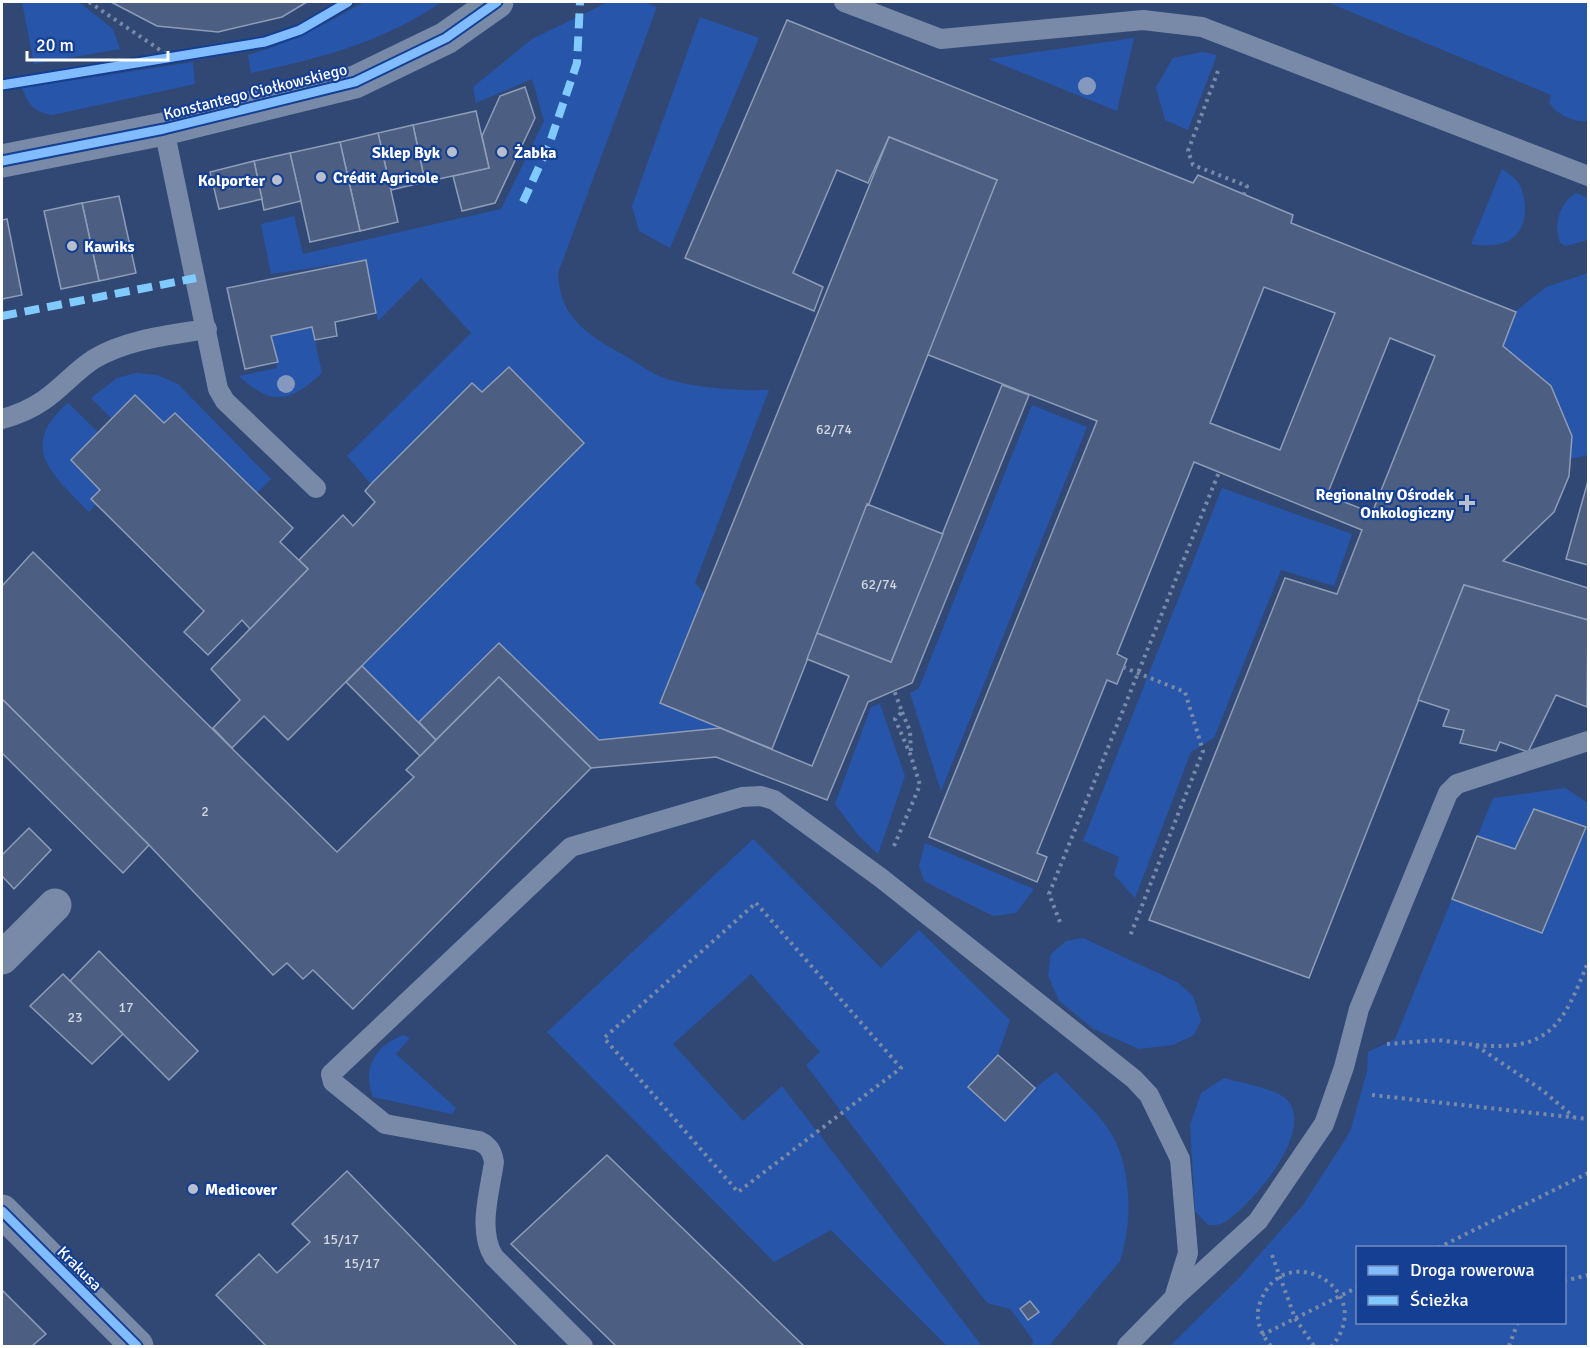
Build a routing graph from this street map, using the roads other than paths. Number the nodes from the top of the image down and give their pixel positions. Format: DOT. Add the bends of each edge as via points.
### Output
graph roads {
  1 [pos="497,2"];
  2 [pos="844,2"];
  3 [pos="164,129"];
  4 [pos="2,160"];
  5 [pos="1588,176"];
  6 [pos="207,329"];
  7 [pos="2,419"];
  8 [pos="316,488"];
  9 [pos="1588,741"];
  10 [pos="55,905"];
  11 [pos="2,958"];
  12 [pos="2,1212"];
  13 [pos="1174,1298"];
  14 [pos="137,1347"];
  15 [pos="583,1347"];
  16 [pos="1127,1347"];
  1 -- 3 [label="street, Konstantego Ciołkowskiego" via="446,38 355,82"];
  2 -- 5 [label="lane" via="941,39 1143,20 1202,27"];
  3 -- 4 [label="street, Konstantego Ciołkowskiego"];
  3 -- 6 [label="lane"];
  6 -- 7 [label="lane" via="109,351 93,359 44,400"];
  6 -- 8 [label="lane" via="218,389 225,401"];
  9 -- 13 [label="lane" via="1457,784 1448,793 1359,1009 1324,1124 1258,1221"];
  10 -- 11 [label="street"];
  12 -- 14 [label="street, Krakusa"];
  13 -- 15 [label="lane" via="1188,1253 1180,1159 1149,1095 881,878 774,800 742,797 571,847 331,1074 333,1082 385,1124 479,1141 492,1151 486,1246"];
  13 -- 16 [label="lane"];
}
